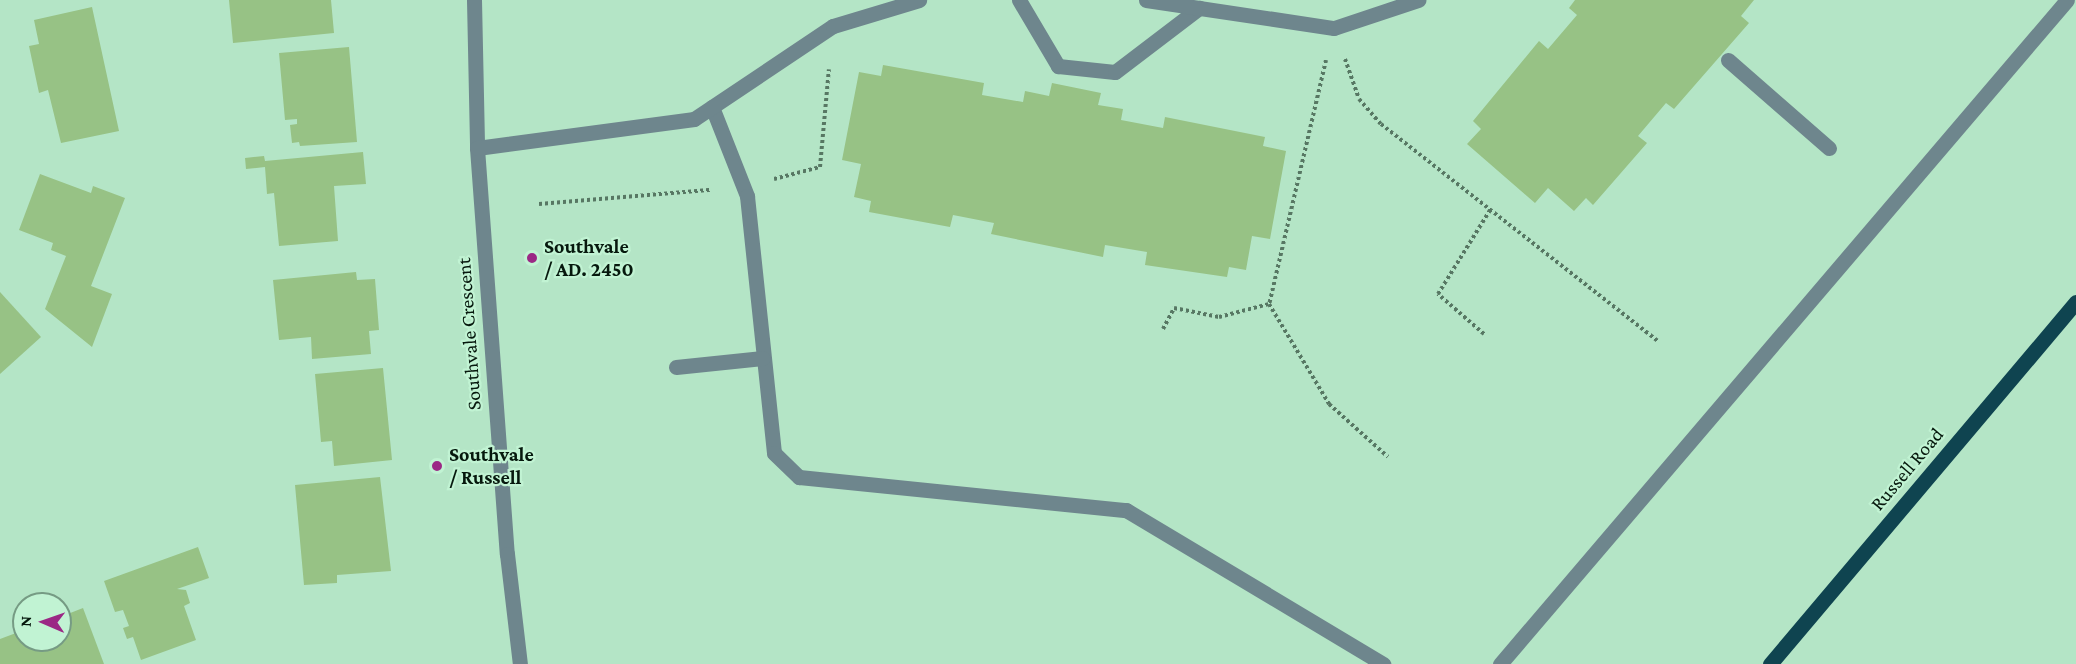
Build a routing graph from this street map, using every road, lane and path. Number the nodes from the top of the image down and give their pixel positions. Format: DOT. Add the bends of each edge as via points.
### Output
graph roads {
  1 [pos="474,0"];
  2 [pos="919,0"];
  3 [pos="1019,0"];
  4 [pos="1146,0"];
  5 [pos="1418,0"];
  6 [pos="2067,0"];
  7 [pos="1199,8"];
  8 [pos="1334,27"];
  9 [pos="1728,60"];
  10 [pos="712,107"];
  11 [pos="477,148"];
  12 [pos="1828,148"];
  13 [pos="1490,210"];
  14 [pos="2076,302"];
  15 [pos="1269,304"];
  16 [pos="1163,329"];
  17 [pos="1484,334"];
  18 [pos="1658,341"];
  19 [pos="763,358"];
  20 [pos="676,367"];
  21 [pos="1388,457"];
  22 [pos="516,663"];
  23 [pos="1383,664"];
  24 [pos="1500,664"];
  25 [pos="1770,664"];
  1 -- 11 [label="street, Southvale Crescent"];
  2 -- 10 [label="street" via="833,26"];
  3 -- 7 [label="street" via="1058,66 1115,72"];
  4 -- 7 [label="street"];
  5 -- 8 [label="street"];
  6 -- 24 [label="street"];
  7 -- 8 [label="street"];
  8 -- 13 [label="path" via="1359,99 1381,124"];
  8 -- 15 [label="path"];
  9 -- 12 [label="street"];
  10 -- 11 [label="street" via="694,119"];
  10 -- 19 [label="street" via="747,196"];
  11 -- 22 [label="street, Southvale Crescent"];
  13 -- 17 [label="path" via="1438,294"];
  13 -- 18 [label="path"];
  14 -- 25 [label="main road, Russell Road"];
  15 -- 16 [label="path" via="1219,316 1174,308"];
  15 -- 21 [label="path" via="1329,404"];
  19 -- 20 [label="street"];
  19 -- 23 [label="street" via="774,453 799,477 1126,510"];
}
